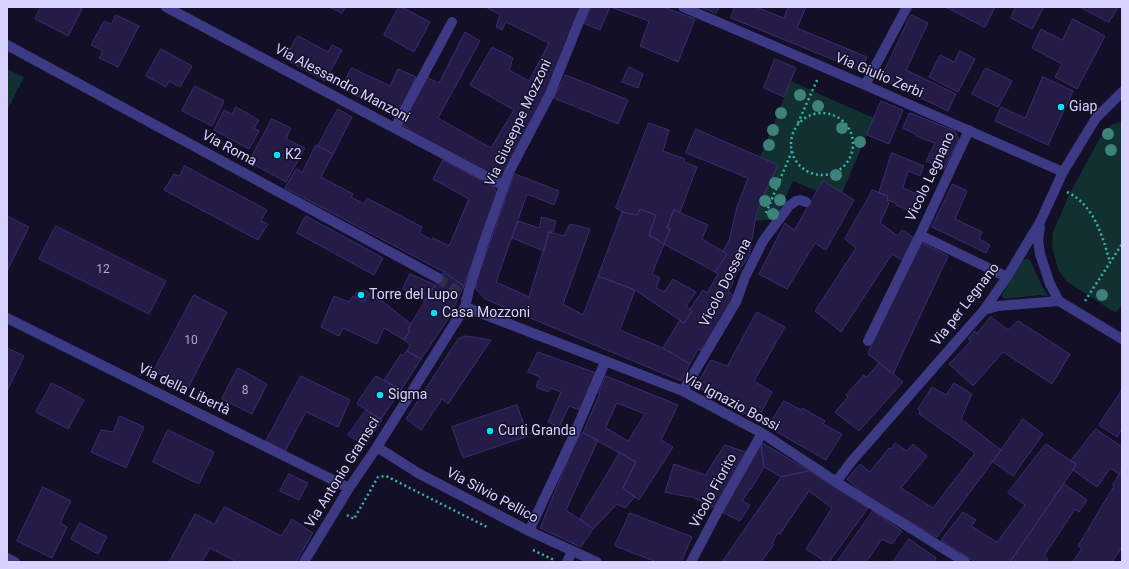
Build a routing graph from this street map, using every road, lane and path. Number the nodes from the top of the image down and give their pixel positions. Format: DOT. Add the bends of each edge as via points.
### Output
graph roads {
  1 [pos="166,7"];
  2 [pos="586,7"];
  3 [pos="683,7"];
  4 [pos="907,7"];
  5 [pos="452,22"];
  6 [pos="7,45"];
  7 [pos="823,67"];
  8 [pos="865,85"];
  9 [pos="1122,92"];
  10 [pos="395,128"];
  11 [pos="795,128"];
  12 [pos="969,130"];
  13 [pos="792,151"];
  14 [pos="1063,172"];
  15 [pos="504,186"];
  16 [pos="1056,186"];
  17 [pos="806,202"];
  18 [pos="765,217"];
  19 [pos="1040,222"];
  20 [pos="920,235"];
  21 [pos="1122,244"];
  22 [pos="1110,262"];
  23 [pos="1007,277"];
  24 [pos="438,278"];
  25 [pos="1059,301"];
  26 [pos="467,302"];
  27 [pos="984,310"];
  28 [pos="1078,312"];
  29 [pos="7,318"];
  30 [pos="1122,339"];
  31 [pos="868,341"];
  32 [pos="605,362"];
  33 [pos="683,391"];
  34 [pos="762,433"];
  35 [pos="377,447"];
  36 [pos="836,482"];
  37 [pos="349,488"];
  38 [pos="529,531"];
  39 [pos="572,551"];
  40 [pos="7,558"];
  41 [pos="15,562"];
  42 [pos="304,562"];
  43 [pos="567,562"];
  44 [pos="596,562"];
  45 [pos="691,562"];
  46 [pos="965,562"];
  1 -- 10 [label="street, Via Alessandro Manzoni"];
  2 -- 15 [label="street, Via Giuseppe Mozzoni" via="550,94"];
  3 -- 7 [label="street, Via Giulio Zerbi"];
  4 -- 8 [label="street"];
  5 -- 10 [label="street"];
  6 -- 24 [label="street, Via Roma"];
  7 -- 8 [label="street, Via Giulio Zerbi"];
  7 -- 11 [label="path"];
  8 -- 12 [label="street, Via Giulio Zerbi"];
  9 -- 14 [label="street, Via per Legnano" via="1096,118"];
  10 -- 15 [label="street, Via Alessandro Manzoni"];
  11 -- 13 [label="path"];
  11 -- 13 [label="path" via="807,117 815,114 832,115 840,119 850,132 852,150 842,167 824,175 805,170"];
  12 -- 14 [label="street, Via Giulio Zerbi"];
  12 -- 20 [label="street, Vicolo Legnano"];
  13 -- 18 [label="path"];
  14 -- 16 [label="street, Via per Legnano"];
  15 -- 26 [label="street, Via Giuseppe Mozzoni" via="484,242"];
  16 -- 19 [label="street, Via per Legnano"];
  16 -- 22 [label="path" via="1078,198 1090,212 1102,236"];
  17 -- 33 [label="street, Vicolo Dossena" via="800,200 789,206 762,241 736,302"];
  19 -- 23 [label="street, Via per Legnano"];
  19 -- 25 [label="street" via="1040,254"];
  20 -- 23 [label="street, Vicolo Legnano"];
  20 -- 31 [label="street"];
  21 -- 22 [label="path"];
  22 -- 28 [label="path"];
  23 -- 27 [label="street, Via per Legnano"];
  25 -- 27 [label="street" via="998,306"];
  25 -- 28 [label="street"];
  26 -- 32 [label="street, Via Ignazio Bossi"];
  26 -- 35 [label="street, Via Antonio Gramsci"];
  27 -- 36 [label="street, Via per Legnano"];
  28 -- 30 [label="street"];
  29 -- 37 [label="street, Via della Libertà"];
  32 -- 33 [label="street, Via Ignazio Bossi"];
  32 -- 38 [label="street"];
  33 -- 34 [label="street, Via Ignazio Bossi"];
  34 -- 36 [label="street, Via Ignazio Bossi"];
  34 -- 45 [label="street, Vicolo Fiorito"];
  35 -- 37 [label="street, Via Antonio Gramsci"];
  35 -- 38 [label="street, Via Silvio Pellico" via="418,473"];
  36 -- 46 [label="street, Via Ignazio Bossi"];
  37 -- 42 [label="street, Via Antonio Gramsci"];
  38 -- 39 [label="street, Via Silvio Pellico"];
  39 -- 43 [label="street"];
  39 -- 44 [label="street, Via Silvio Pellico"];
  40 -- 41 [label="street"];
}
